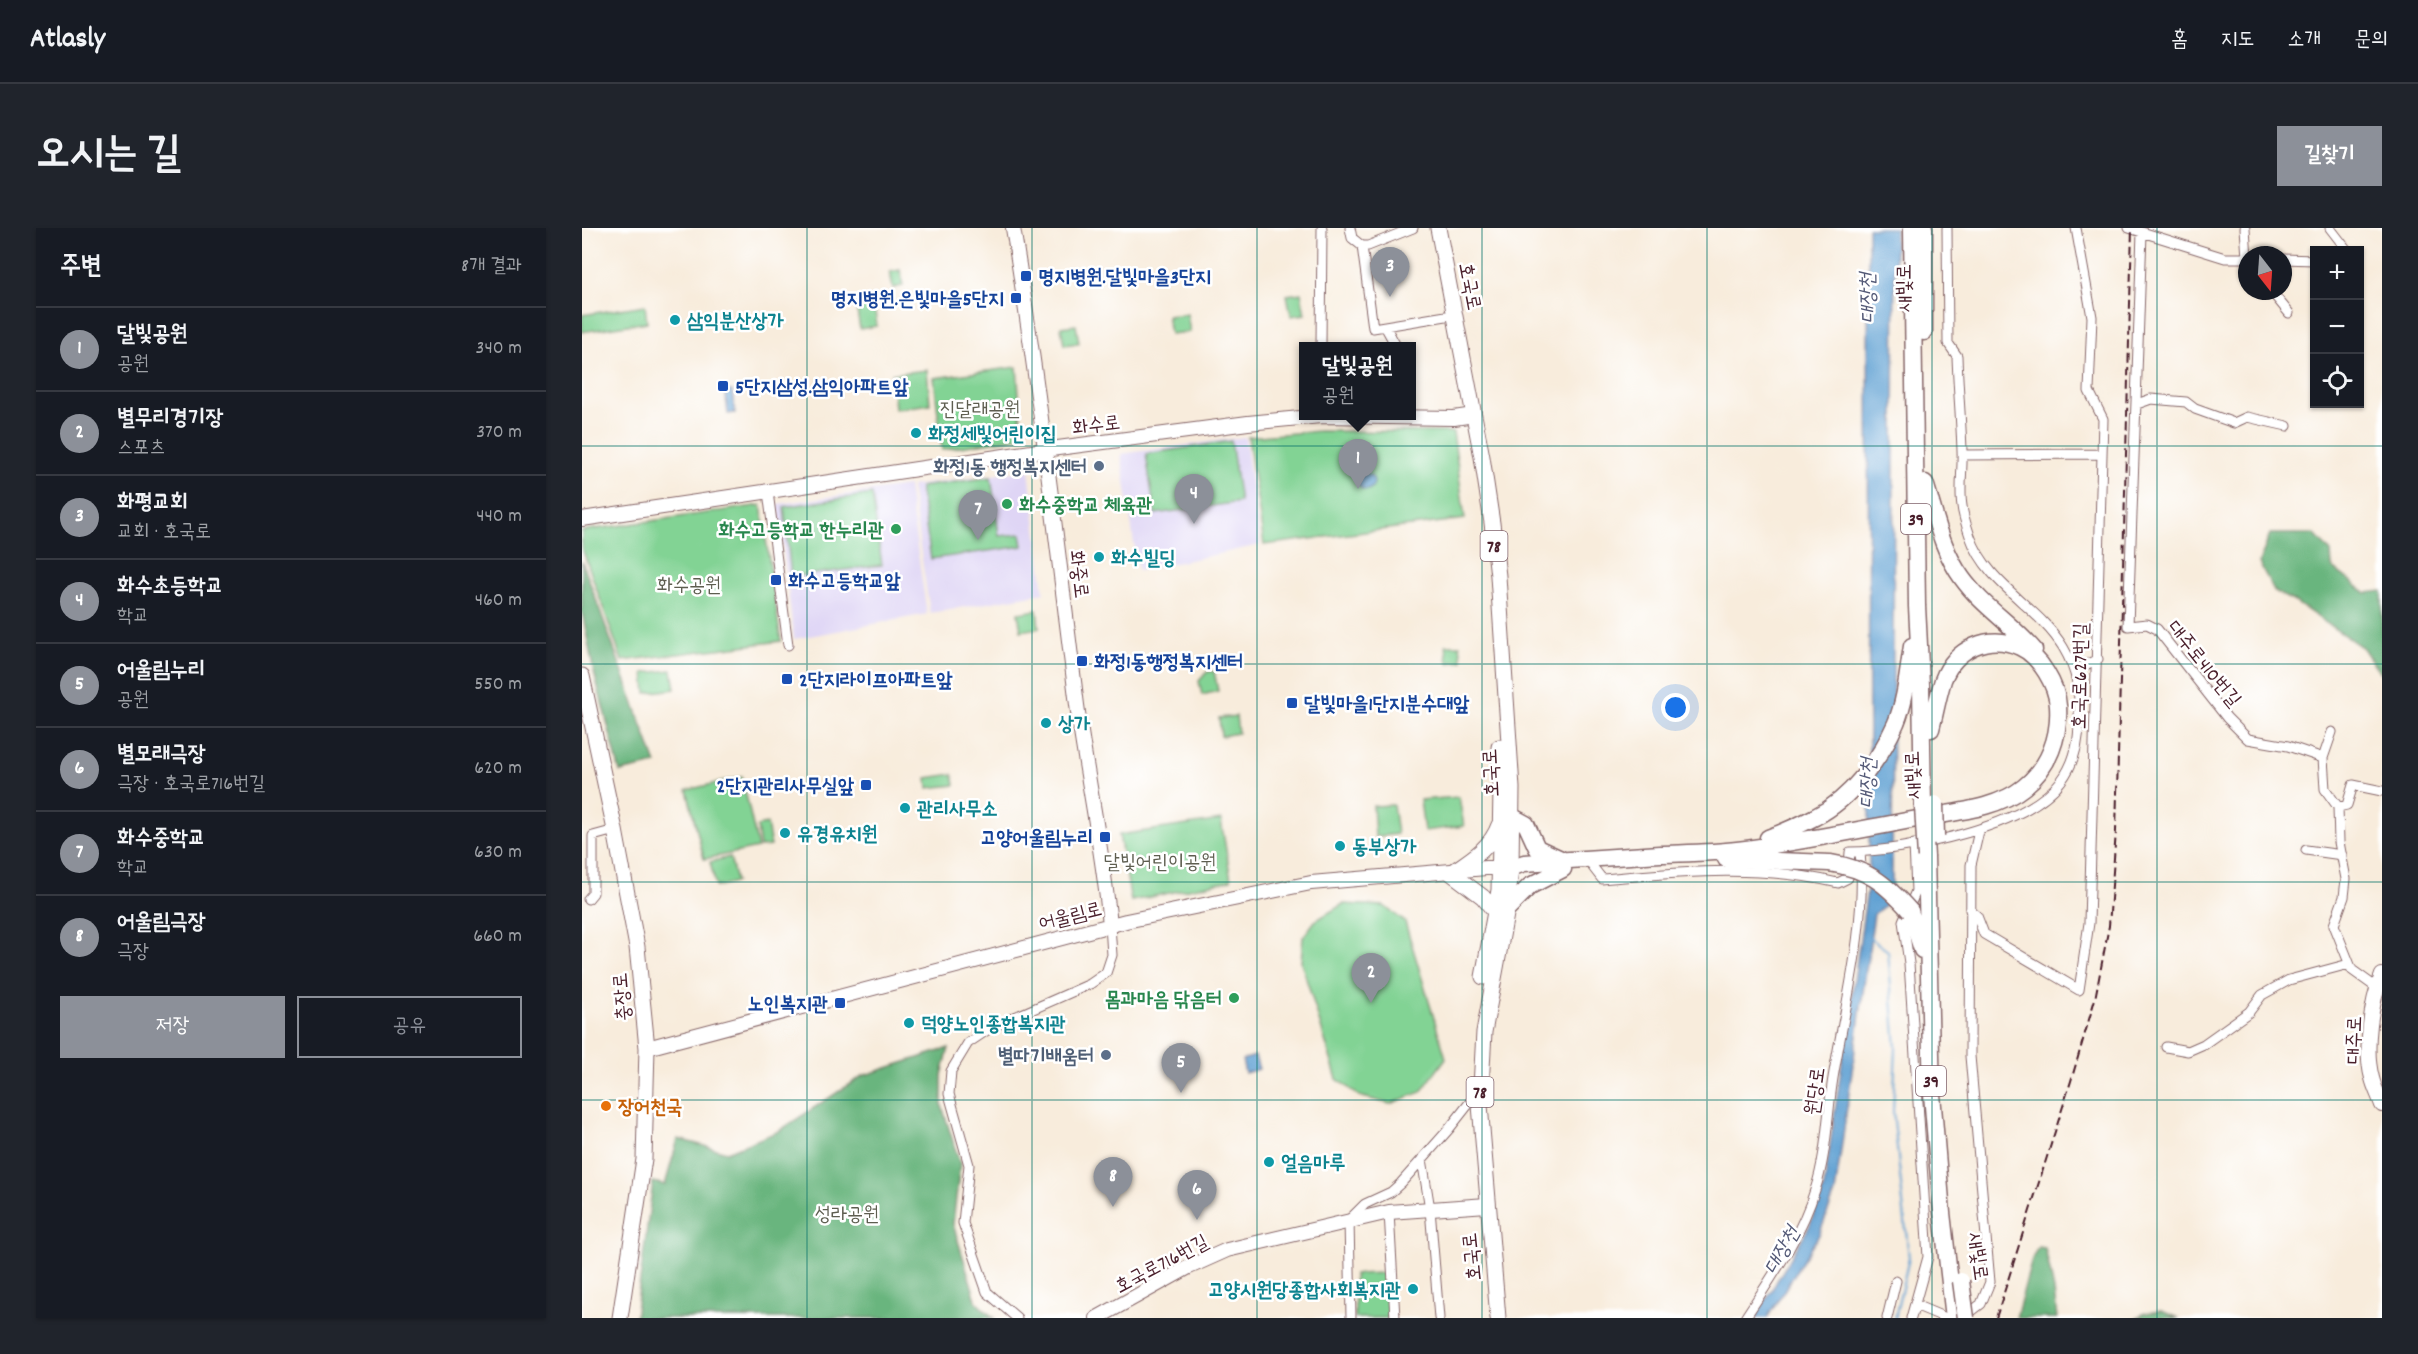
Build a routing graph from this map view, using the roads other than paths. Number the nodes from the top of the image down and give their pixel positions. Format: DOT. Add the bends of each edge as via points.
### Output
graph roads {
  1 [pos="1013,228"];
  2 [pos="1322,228"];
  3 [pos="1350,228"];
  4 [pos="1413,228"];
  5 [pos="1430,228"];
  6 [pos="1438,228"];
  7 [pos="1947,228"];
  8 [pos="2076,228"];
  9 [pos="2129,228"];
  10 [pos="2245,228"];
  11 [pos="2330,228"];
  12 [pos="1918,231"];
  13 [pos="2142,233"];
  14 [pos="1362,246"];
  15 [pos="2246,246"];
  16 [pos="2344,246"];
  17 [pos="2238,258"];
  18 [pos="2292,259"];
  19 [pos="2310,260"];
  20 [pos="2278,300"];
  21 [pos="2289,313"];
  22 [pos="1446,316"];
  23 [pos="1384,326"];
  24 [pos="1321,342"];
  25 [pos="1394,342"];
  26 [pos="2137,404"];
  27 [pos="1470,416"];
  28 [pos="1416,417"];
  29 [pos="1299,418"];
  30 [pos="2287,426"];
  31 [pos="1044,451"];
  32 [pos="2102,454"];
  33 [pos="1962,455"];
  34 [pos="1925,483"];
  35 [pos="768,492"];
  36 [pos="582,519"];
  37 [pos="1917,606"];
  38 [pos="788,645"];
  39 [pos="2098,659"];
  40 [pos="2075,670"];
  41 [pos="582,676"];
  42 [pos="1931,729"];
  43 [pos="2332,732"];
  44 [pos="2074,757"];
  45 [pos="2324,758"];
  46 [pos="2095,759"];
  47 [pos="2382,791"];
  48 [pos="2338,807"];
  49 [pos="1923,813"];
  50 [pos="1507,819"];
  51 [pos="615,830"];
  52 [pos="1979,831"];
  53 [pos="1834,838"];
  54 [pos="1914,844"];
  55 [pos="1737,850"];
  56 [pos="2306,850"];
  57 [pos="1862,852"];
  58 [pos="2342,855"];
  59 [pos="1931,856"];
  60 [pos="1693,861"];
  61 [pos="1563,865"];
  62 [pos="1592,866"];
  63 [pos="1506,868"];
  64 [pos="1451,873"];
  65 [pos="588,899"];
  66 [pos="1970,910"];
  67 [pos="1501,911"];
  68 [pos="1110,925"];
  69 [pos="2349,964"];
  70 [pos="1929,975"];
  71 [pos="2379,982"];
  72 [pos="2166,1047"];
  73 [pos="647,1048"];
  74 [pos="1470,1101"];
  75 [pos="2382,1105"];
  76 [pos="1422,1159"];
  77 [pos="1482,1205"];
  78 [pos="1430,1209"];
  79 [pos="1389,1212"];
  80 [pos="1349,1220"];
  81 [pos="1896,1281"];
  82 [pos="1914,1305"];
  83 [pos="1952,1315"];
  84 [pos="620,1318"];
  85 [pos="1017,1318"];
  86 [pos="1097,1318"];
  87 [pos="1351,1318"];
  88 [pos="1395,1318"];
  89 [pos="1439,1318"];
  90 [pos="1489,1318"];
  91 [pos="1498,1318"];
  92 [pos="1745,1318"];
  93 [pos="1887,1318"];
  94 [pos="1911,1318"];
  95 [pos="1966,1318"];
  1 -- 31 [label="main road, 화중로" via="1035,360"];
  2 -- 24 [label="street"];
  3 -- 14 [label="street" via="1352,238"];
  4 -- 14 [label="street"];
  5 -- 22 [label="main road, 호국로 / 78"];
  6 -- 27 [label="main road, 호국로 / 78"];
  7 -- 33 [label="street" via="1948,343 1957,356"];
  8 -- 32 [label="street, 호국로627번길" via="2092,317 2089,391 2103,418"];
  9 -- 13 [label="street"];
  10 -- 15 [label="street"];
  11 -- 16 [label="street"];
  12 -- 34 [label="highway, 새빛로 / 39"];
  12 -- 37 [label="highway, 새빛로 / 39"];
  13 -- 17 [label="street" via="2225,258"];
  13 -- 26 [label="street, 대주로410번길"];
  14 -- 23 [label="street" via="1373,328"];
  18 -- 19 [label="street"];
  20 -- 21 [label="street"];
  22 -- 23 [label="street, 호국로"];
  22 -- 27 [label="main road, 호국로 / 78"];
  23 -- 25 [label="street"];
  26 -- 30 [label="street" via="2151,399 2186,402 2235,423 2247,417"];
  26 -- 45 [label="street, 대주로410번길" via="2128,626 2147,624 2157,629 2248,739"];
  27 -- 28 [label="main road, 화수로"];
  27 -- 50 [label="main road, 호국로 / 78" via="1482,457 1498,576"];
  29 -- 31 [label="main road, 화수로"];
  31 -- 35 [label="main road, 화수로"];
  31 -- 68 [label="main road, 화중로"];
  32 -- 33 [label="street"];
  32 -- 39 [label="street, 호국로627번길"];
  33 -- 40 [label="street" via="1961,505 1971,539 2001,585 2052,631"];
  34 -- 42 [label="highway, 새빛로 / 39"];
  34 -- 49 [label="highway" via="1946,547 1961,577 2047,664 2064,705 2063,734 2055,760 2024,795 1974,814"];
  35 -- 36 [label="main road, 화수로"];
  35 -- 38 [label="street"];
  37 -- 49 [label="highway, 새빛로 / 39"];
  37 -- 55 [label="highway" via="1906,686 1896,722 1876,759 1838,801 1818,816"];
  39 -- 40 [label="street"];
  39 -- 46 [label="street, 호국로627번길"];
  40 -- 44 [label="street" via="2080,701"];
  41 -- 51 [label="main road, 충장로"];
  42 -- 49 [label="highway, 새빛로 / 39"];
  42 -- 49 [label="highway" via="1943,680 1954,661 1967,649 1982,643 2000,641 2022,648 2049,677 2058,704 2058,732 2049,757 2023,788 1972,808"];
  43 -- 45 [label="street"];
  44 -- 46 [label="street"];
  44 -- 52 [label="street" via="2061,782 2044,797 2018,814"];
  45 -- 48 [label="street" via="2325,789"];
  46 -- 66 [label="street, 호국로627번길" via="2089,923 2079,990 1983,934 1977,916"];
  47 -- 48 [label="street" via="2353,785 2347,805"];
  48 -- 58 [label="street"];
  49 -- 53 [label="highway"];
  49 -- 59 [label="highway, 새빛로 / 39, bridge"];
  50 -- 61 [label="highway" via="1526,824 1537,848"];
  50 -- 63 [label="main road, 호국로 / 78"];
  50 -- 64 [label="main road" via="1488,844"];
  51 -- 65 [label="street" via="592,836 593,893"];
  51 -- 73 [label="main road, 충장로" via="637,947"];
  52 -- 54 [label="street"];
  52 -- 66 [label="street" via="1971,865"];
  53 -- 55 [label="highway"];
  53 -- 60 [label="highway"];
  54 -- 57 [label="street"];
  54 -- 82 [label="street" via="1916,891 1903,921 1928,1257"];
  55 -- 61 [label="highway"];
  56 -- 58 [label="street"];
  57 -- 62 [label="street" via="1850,852 1848,878 1838,884 1735,870 1602,879"];
  57 -- 92 [label="street, 원당로" via="1863,901 1816,1190 1803,1222"];
  58 -- 69 [label="street" via="2344,897 2334,926"];
  59 -- 70 [label="highway, 새빛로 / 39"];
  59 -- 95 [label="highway, 새빛로 / 39, bridge" via="1942,1094"];
  60 -- 62 [label="highway"];
  60 -- 70 [label="highway, bridge" via="1727,858 1830,863 1863,871 1879,880 1910,911"];
  61 -- 62 [label="highway"];
  61 -- 63 [label="highway" via="1524,863"];
  61 -- 67 [label="highway"];
  63 -- 64 [label="main road, 어울림로"];
  63 -- 67 [label="main road, 호국로 / 78"];
  64 -- 67 [label="main road"];
  64 -- 68 [label="main road, 어울림로" via="1311,883"];
  66 -- 83 [label="street" via="1970,1056 1990,1282 1981,1304 1967,1316"];
  67 -- 74 [label="main road, 호국로 / 78" via="1474,1028"];
  67 -- 77 [label="main road, 호국로 / 78" via="1484,1032 1480,1105"];
  68 -- 73 [label="main road, 어울림로"];
  68 -- 85 [label="street" via="1112,955 1106,973 1090,984 992,1027 968,1043 951,1071 949,1094 969,1165 963,1223 987,1292"];
  69 -- 71 [label="street" via="2352,970"];
  69 -- 72 [label="street" via="2289,980 2262,995 2250,1012 2204,1044 2188,1051"];
  70 -- 83 [label="highway, 새빛로 / 39" via="1932,1094"];
  71 -- 75 [label="main road, 대주로" via="2369,1031 2371,1077"];
  73 -- 84 [label="main road, 충장로" via="644,1159"];
  74 -- 76 [label="street"];
  74 -- 77 [label="main road, 호국로 / 78"];
  76 -- 78 [label="street"];
  76 -- 80 [label="street" via="1391,1192 1365,1204"];
  77 -- 78 [label="main road, 호국로716번길"];
  77 -- 90 [label="main road, 호국로 / 78"];
  77 -- 91 [label="main road, 호국로 / 78"];
  78 -- 79 [label="main road, 호국로716번길"];
  78 -- 89 [label="street"];
  79 -- 80 [label="main road, 호국로716번길"];
  79 -- 88 [label="street"];
  80 -- 86 [label="main road, 호국로716번길" via="1227,1250"];
  80 -- 87 [label="street"];
  81 -- 93 [label="street"];
  82 -- 83 [label="street"];
  82 -- 94 [label="street"];
}
